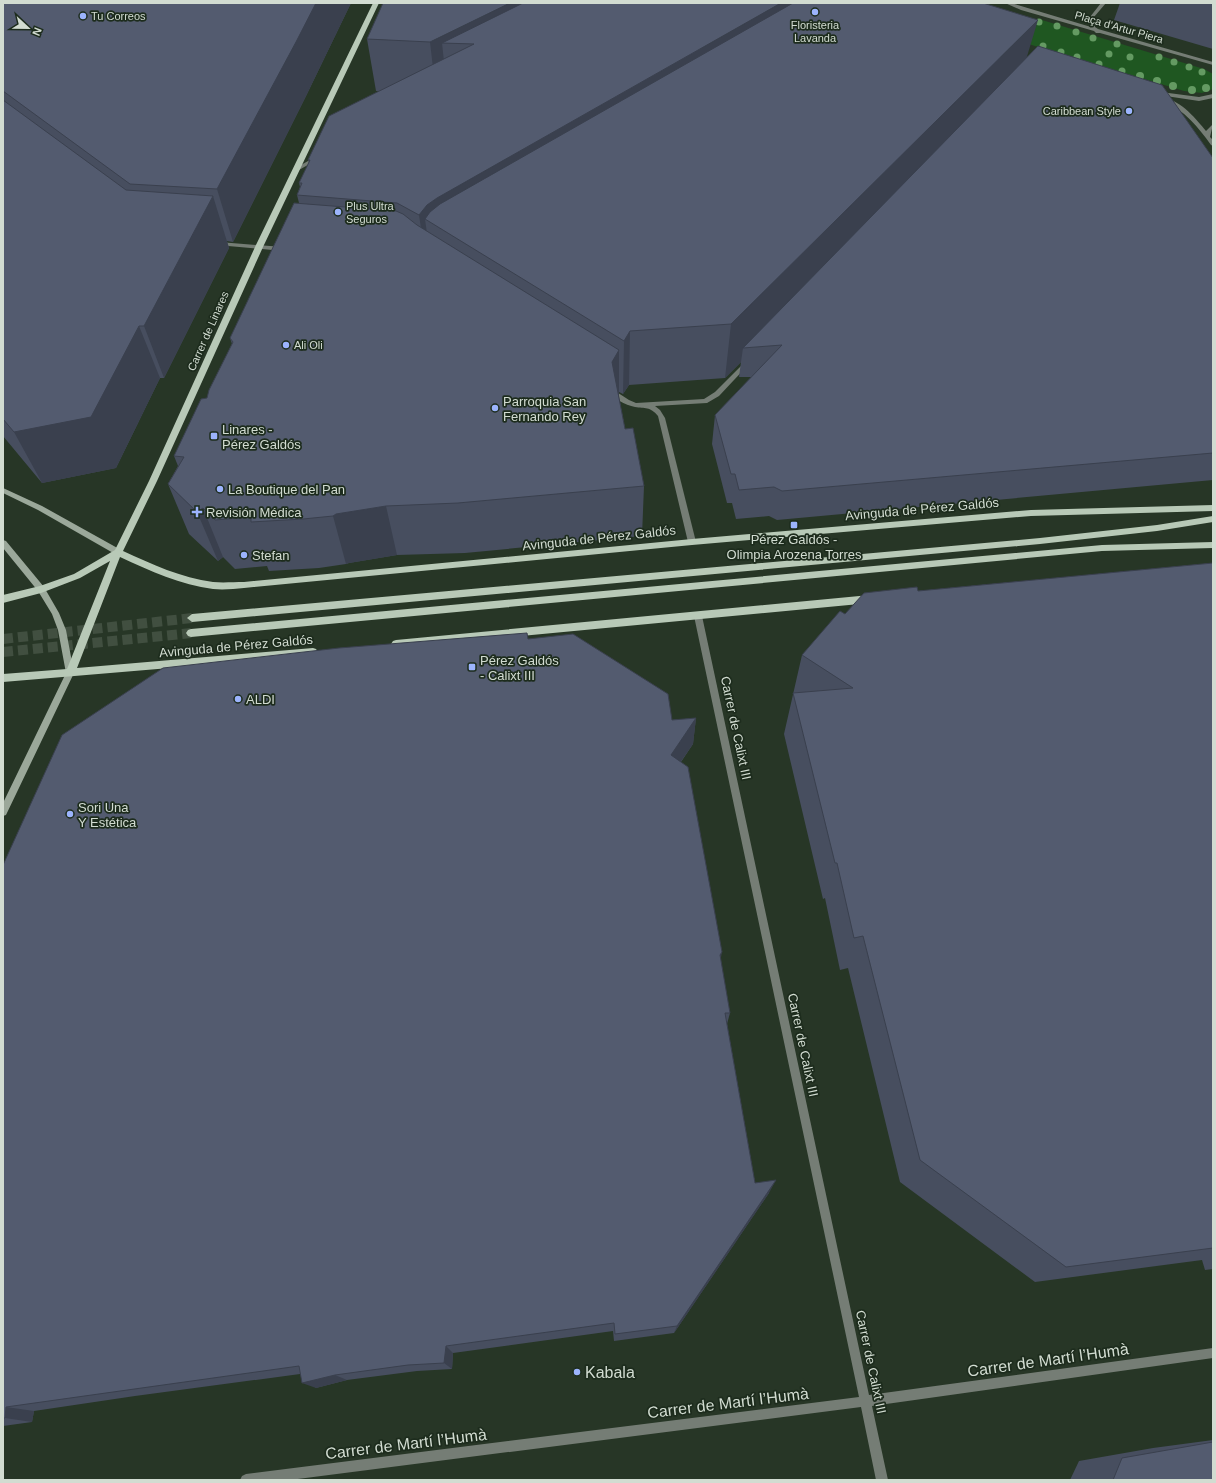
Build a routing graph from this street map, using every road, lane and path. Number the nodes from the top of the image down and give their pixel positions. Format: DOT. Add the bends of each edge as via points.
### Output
graph roads {
  1 [pos="376,3"];
  2 [pos="1104,3"];
  3 [pos="1009,4"];
  4 [pos="1006,10"];
  5 [pos="1098,32"];
  6 [pos="1213,65"];
  7 [pos="1213,96"];
  8 [pos="1213,126"];
  9 [pos="1208,136"];
  10 [pos="1213,144"];
  11 [pos="324,154"];
  12 [pos="296,169"];
  13 [pos="212,244"];
  14 [pos="259,247"];
  15 [pos="290,250"];
  16 [pos="750,360"];
  17 [pos="606,388"];
  18 [pos="645,405"];
  19 [pos="3,490"];
  20 [pos="1213,508"];
  21 [pos="1213,518"];
  22 [pos="692,542"];
  23 [pos="3,543"];
  24 [pos="1213,545"];
  25 [pos="118,552"];
  26 [pos="42,589"];
  27 [pos="881,598"];
  28 [pos="3,599"];
  29 [pos="698,616"];
  30 [pos="192,618"];
  31 [pos="191,633"];
  32 [pos="389,645"];
  33 [pos="325,650"];
  34 [pos="70,673"];
  35 [pos="3,678"];
  36 [pos="3,812"];
  37 [pos="1213,1353"];
  38 [pos="866,1401"];
  39 [pos="246,1480"];
  40 [pos="882,1480"];
  1 -- 12 [label="main road, Carrer de Linares"];
  2 -- 5 [label="street" via="1092,17 1093,27"];
  3 -- 4 [label="street, Plaça d'Artur Piera"];
  3 -- 5 [label="street, Plaça d'Artur Piera"];
  5 -- 6 [label="street, Plaça d'Artur Piera"];
  7 -- 9 [label="street" via="1187,99 1157,95 1178,106"];
  8 -- 9 [label="street"];
  9 -- 10 [label="street"];
  11 -- 12 [label="street"];
  12 -- 14 [label="main road, Carrer de Linares"];
  13 -- 14 [label="street"];
  14 -- 15 [label="street"];
  14 -- 25 [label="main road, Carrer de Linares"];
  16 -- 18 [label="street" via="717,394 705,401"];
  17 -- 18 [label="street" via="627,402"];
  18 -- 22 [label="street" via="654,408 662,418"];
  19 -- 25 [label="main road"];
  20 -- 22 [label="main road, Avinguda de Pérez Galdós" via="1030,513"];
  21 -- 30 [label="main road" via="1157,528 1040,541"];
  22 -- 25 [label="main road, Avinguda de Pérez Galdós" via="244,585 214,585 190,580"];
  23 -- 26 [label="main road"];
  24 -- 31 [label="main road, Avinguda de Pérez Galdós" via="1102,548"];
  25 -- 26 [label="main road" via="77,576"];
  25 -- 34 [label="main road, Carrer de Linares"];
  26 -- 28 [label="main road"];
  26 -- 34 [label="main road" via="62,630"];
  27 -- 29 [label="main road"];
  29 -- 32 [label="main road"];
  29 -- 38 [label="street, Carrer de Calixt III"];
  33 -- 34 [label="main road, Avinguda de Pérez Galdós"];
  34 -- 35 [label="main road, Avinguda de Pérez Galdós"];
  34 -- 36 [label="main road"];
  37 -- 38 [label="street, Carrer de Martí l’Humà"];
  38 -- 39 [label="street, Carrer de Martí l’Humà"];
  38 -- 40 [label="street, Carrer de Calixt III"];
}
